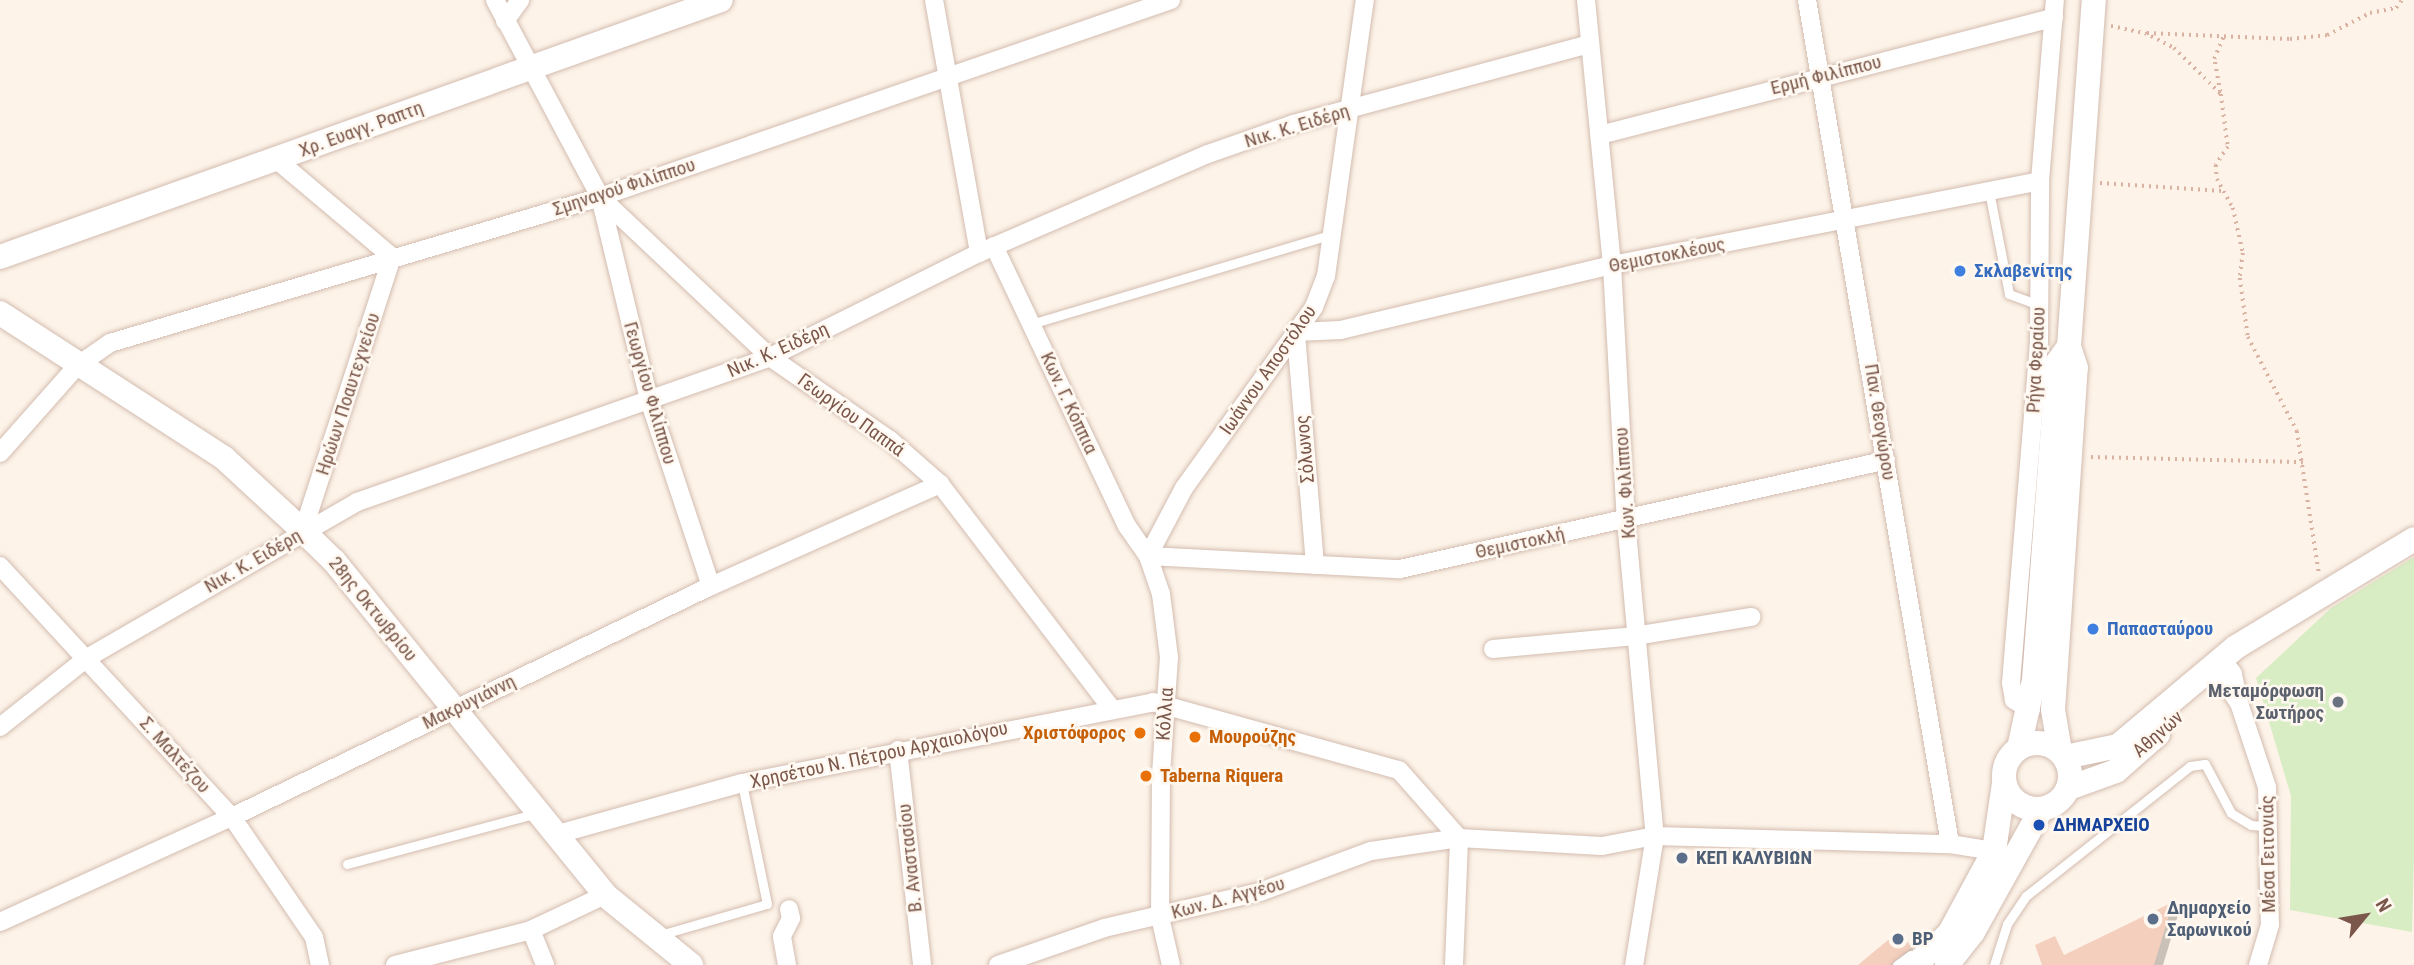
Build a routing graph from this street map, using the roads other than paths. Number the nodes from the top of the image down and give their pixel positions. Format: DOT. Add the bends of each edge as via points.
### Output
graph roads {
  1 [pos="495,0"];
  2 [pos="520,0"];
  3 [pos="722,0"];
  4 [pos="934,0"];
  5 [pos="1171,0"];
  6 [pos="1365,0"];
  7 [pos="1586,0"];
  8 [pos="1807,0"];
  9 [pos="2054,9"];
  10 [pos="2093,11"];
  11 [pos="505,21"];
  12 [pos="1589,44"];
  13 [pos="532,67"];
  14 [pos="948,75"];
  15 [pos="1818,76"];
  16 [pos="1347,110"];
  17 [pos="1600,135"];
  18 [pos="277,160"];
  19 [pos="2040,181"];
  20 [pos="1989,191"];
  21 [pos="600,197"];
  22 [pos="1847,220"];
  23 [pos="1332,234"];
  24 [pos="986,250"];
  25 [pos="0,257"];
  26 [pos="392,257"];
  27 [pos="1612,265"];
  28 [pos="2039,304"];
  29 [pos="0,313"];
  30 [pos="1031,324"];
  31 [pos="1296,332"];
  32 [pos="2039,342"];
  33 [pos="2069,346"];
  34 [pos="770,358"];
  35 [pos="77,366"];
  36 [pos="649,400"];
  37 [pos="0,453"];
  38 [pos="1886,460"];
  39 [pos="940,484"];
  40 [pos="1626,520"];
  41 [pos="303,531"];
  42 [pos="2414,539"];
  43 [pos="1148,556"];
  44 [pos="1315,565"];
  45 [pos="0,566"];
  46 [pos="711,586"];
  47 [pos="1751,617"];
  48 [pos="1635,636"];
  49 [pos="1493,649"];
  50 [pos="87,658"];
  51 [pos="2222,668"];
  52 [pos="1165,706"];
  53 [pos="1111,708"];
  54 [pos="454,709"];
  55 [pos="2031,710"];
  56 [pos="0,727"];
  57 [pos="2019,748"];
  58 [pos="898,750"];
  59 [pos="2062,754"];
  60 [pos="742,783"];
  61 [pos="2004,783"];
  62 [pos="2069,788"];
  63 [pos="2041,810"];
  64 [pos="539,812"];
  65 [pos="232,817"];
  66 [pos="2267,826"];
  67 [pos="558,834"];
  68 [pos="1655,836"];
  69 [pos="1459,838"];
  70 [pos="1950,844"];
  71 [pos="1994,851"];
  72 [pos="347,864"];
  73 [pos="605,895"];
  74 [pos="789,909"];
  75 [pos="1160,917"];
  76 [pos="0,922"];
  77 [pos="531,930"];
  78 [pos="652,938"];
  79 [pos="1931,961"];
  80 [pos="320,965"];
  81 [pos="396,965"];
  82 [pos="545,965"];
  83 [pos="691,965"];
  84 [pos="787,965"];
  85 [pos="922,965"];
  86 [pos="999,965"];
  87 [pos="1171,965"];
  88 [pos="1454,965"];
  89 [pos="1633,965"];
  90 [pos="1897,965"];
  91 [pos="1994,965"];
  92 [pos="2258,965"];
  1 -- 11 [label="street, Γεωργίου Παππά"];
  2 -- 11 [label="street"];
  3 -- 13 [label="main road, Χρ. Ευαγγ. Ραπτη"];
  4 -- 14 [label="street, Κων. Γ. Κόππια"];
  5 -- 14 [label="street, Σμηναγού Φιλίππου"];
  6 -- 16 [label="street, Ιωάννου Αποστόλου"];
  7 -- 12 [label="street, Κων. Φιλίππου"];
  8 -- 15 [label="street, Παν. Θεογώρου"];
  9 -- 15 [label="street, Ερμή Φιλίππου"];
  9 -- 19 [label="street, Ρήγα Φεραίου"];
  10 -- 33 [label="main road, Ρήγα Φεραίου"];
  11 -- 13 [label="street, Γεωργίου Παππά"];
  12 -- 16 [label="street, Νικ. Κ. Ειδέρη"];
  12 -- 17 [label="street, Κων. Φιλίππου"];
  13 -- 18 [label="main road, Χρ. Ευαγγ. Ραπτη"];
  13 -- 21 [label="street, Γεωργίου Παππά"];
  14 -- 21 [label="street, Σμηναγού Φιλίππου"];
  14 -- 24 [label="street, Κων. Γ. Κόππια"];
  15 -- 17 [label="street, Ερμή Φιλίππου"];
  15 -- 22 [label="street, Παν. Θεογώρου"];
  16 -- 23 [label="street, Ιωάννου Αποστόλου"];
  16 -- 24 [label="street, Νικ. Κ. Ειδέρη" via="1208,154"];
  17 -- 27 [label="street, Κων. Φιλίππου"];
  18 -- 25 [label="main road, Χρ. Ευαγγ. Ραπτη"];
  18 -- 26 [label="street"];
  19 -- 20 [label="street, Θεμιστοκλέους"];
  19 -- 28 [label="street, Ρήγα Φεραίου"];
  20 -- 22 [label="street, Θεμιστοκλέους"];
  20 -- 28 [label="lane" via="2008,294"];
  21 -- 26 [label="street, Σμηναγού Φιλίππου"];
  21 -- 34 [label="street, Γεωργίου Παππά"];
  21 -- 36 [label="street, Γεωργίου Φιλίππου"];
  22 -- 27 [label="street, Θεμιστοκλέους"];
  22 -- 38 [label="street, Παν. Θεογώρου"];
  23 -- 30 [label="lane"];
  23 -- 31 [label="street, Ιωάννου Αποστόλου" via="1326,276 1314,307"];
  24 -- 30 [label="street, Κων. Γ. Κόππια"];
  24 -- 34 [label="street, Νικ. Κ. Ειδέρη"];
  26 -- 35 [label="street, Σμηναγού Φιλίππου" via="110,343"];
  26 -- 41 [label="street, Ηρώων Ποαυτεχνείου"];
  27 -- 31 [label="street, Θεμιστοκλέους" via="1341,330"];
  27 -- 40 [label="street, Κων. Φιλίππου"];
  28 -- 32 [label="street, Ρήγα Φεραίου"];
  29 -- 35 [label="main road, 28ης Οκτωβρίου"];
  30 -- 43 [label="street, Κων. Γ. Κόππια" via="1127,526"];
  31 -- 43 [label="street, Ιωάννου Αποστόλου" via="1184,488"];
  31 -- 44 [label="street, Σόλωνος"];
  32 -- 33 [label="street"];
  32 -- 55 [label="street, Ρήγα Φεραίου" via="2011,683 2014,700"];
  33 -- 55 [label="main road, Ρήγα Φεραίου" via="2058,362"];
  33 -- 59 [label="main road, Ρήγα Φεραίου" via="2076,368 2053,710"];
  34 -- 36 [label="street, Νικ. Κ. Ειδέρη"];
  34 -- 39 [label="street, Γεωργίου Παππά" via="890,440"];
  35 -- 37 [label="street, Σμηναγού Φιλίππου"];
  35 -- 41 [label="main road, 28ης Οκτωβρίου" via="224,458"];
  36 -- 41 [label="street, Νικ. Κ. Ειδέρη" via="356,502"];
  36 -- 46 [label="street, Γεωργίου Φιλίππου"];
  38 -- 40 [label="street, Θεμιστοκλή"];
  38 -- 70 [label="street, Παν. Θεογώρου"];
  39 -- 46 [label="street, Μακρυγιάννη"];
  39 -- 53 [label="street, Γεωργίου Παππά"];
  40 -- 44 [label="street, Θεμιστοκλή" via="1400,569"];
  40 -- 48 [label="street, Κων. Φιλίππου"];
  41 -- 50 [label="street, Νικ. Κ. Ειδέρη"];
  41 -- 54 [label="main road, 28ης Οκτωβρίου" via="334,561"];
  42 -- 51 [label="main road, Αθηνών" via="2265,632"];
  43 -- 44 [label="street, Θεμιστοκλή"];
  43 -- 52 [label="street, Κόλλια" via="1161,594 1169,657"];
  45 -- 50 [label="street, Σ. Μαλτέζου"];
  46 -- 54 [label="street, Μακρυγιάννη"];
  47 -- 48 [label="street"];
  48 -- 49 [label="street"];
  48 -- 68 [label="street, Κων. Φιλίππου"];
  50 -- 56 [label="street, Νικ. Κ. Ειδέρη"];
  50 -- 65 [label="street, Σ. Μαλτέζου"];
  51 -- 59 [label="main road, Αθηνών" via="2118,746"];
  51 -- 62 [label="main road, Αθηνών" via="2116,771"];
  51 -- 66 [label="street, Μέσα Γειτονιάς" via="2239,703 2267,787"];
  52 -- 53 [label="street, Χρησέτου Ν. Πέτρου Αρχαιολόγου" via="1153,702"];
  52 -- 69 [label="street, Χρησέτου Ν. Πέτρου Αρχαιολόγου" via="1399,770"];
  52 -- 75 [label="street, Κόλλια"];
  53 -- 58 [label="street, Χρησέτου Ν. Πέτρου Αρχαιολόγου"];
  54 -- 64 [label="main road, 28ης Οκτωβρίου"];
  54 -- 65 [label="street, Μακρυγιάννη"];
  55 -- 57 [label="main road, Ρήγα Φεραίου"];
  57 -- 59 [label="main road" via="2047,744"];
  57 -- 61 [label="main road" via="2004,769"];
  58 -- 60 [label="street, Χρησέτου Ν. Πέτρου Αρχαιολόγου"];
  58 -- 85 [label="street, Β. Αναστασίου"];
  59 -- 62 [label="main road"];
  60 -- 67 [label="street, Χρησέτου Ν. Πέτρου Αρχαιολόγου"];
  60 -- 78 [label="lane" via="767,904"];
  61 -- 63 [label="main road" via="2018,804"];
  61 -- 71 [label="main road"];
  62 -- 63 [label="main road" via="2062,799"];
  63 -- 79 [label="main road" via="1973,932"];
  64 -- 67 [label="main road, 28ης Οκτωβρίου"];
  64 -- 72 [label="lane"];
  65 -- 76 [label="street, Μακρυγιάννη"];
  65 -- 80 [label="street, Σ. Μαλτέζου" via="314,937"];
  66 -- 91 [label="lane" via="2251,825 2231,813 2205,764 2190,766 2026,896 2007,924"];
  66 -- 92 [label="street, Μέσα Γειτονιάς" via="2270,925"];
  67 -- 73 [label="main road, 28ης Οκτωβρίου"];
  68 -- 69 [label="street, Κων. Δ. Αγγέου" via="1602,846"];
  68 -- 70 [label="street, Κων. Δ. Αγγέου"];
  68 -- 89 [label="street, Κων. Φιλίππου"];
  69 -- 75 [label="street, Κων. Δ. Αγγέου" via="1371,851 1260,892"];
  69 -- 88 [label="street"];
  70 -- 71 [label="street, Κων. Δ. Αγγέου"];
  71 -- 79 [label="main road" via="1966,909"];
  73 -- 77 [label="street"];
  73 -- 78 [label="main road, 28ης Οκτωβρίου"];
  74 -- 84 [label="street" via="791,918 782,936"];
  75 -- 86 [label="street, Κων. Δ. Αγγέου" via="1082,935"];
  75 -- 87 [label="street, Κόλλια"];
  77 -- 81 [label="street"];
  77 -- 82 [label="street"];
  78 -- 83 [label="main road, 28ης Οκτωβρίου"];
  79 -- 90 [label="lane" via="1916,952"];
}
